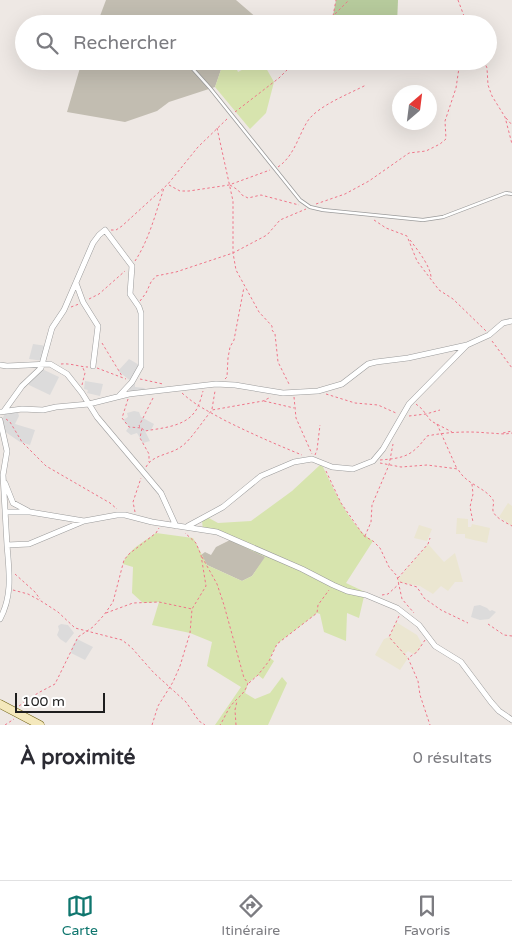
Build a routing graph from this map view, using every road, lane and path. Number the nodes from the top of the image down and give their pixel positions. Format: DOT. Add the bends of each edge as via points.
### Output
graph roads {
  1 [pos="336,0"];
  2 [pos="349,0"];
  3 [pos="458,0"];
  4 [pos="333,15"];
  5 [pos="334,15"];
  6 [pos="464,15"];
  7 [pos="194,70"];
  8 [pos="286,70"];
  9 [pos="459,70"];
  10 [pos="487,70"];
  11 [pos="366,85"];
  12 [pos="232,114"];
  13 [pos="505,117"];
  14 [pos="512,125"];
  15 [pos="217,128"];
  16 [pos="512,144"];
  17 [pos="274,168"];
  18 [pos="168,184"];
  19 [pos="229,185"];
  20 [pos="512,194"];
  21 [pos="310,207"];
  22 [pos="370,216"];
  23 [pos="105,230"];
  24 [pos="409,240"];
  25 [pos="233,253"];
  26 [pos="431,280"];
  27 [pos="76,283"];
  28 [pos="244,287"];
  29 [pos="137,304"];
  30 [pos="512,321"];
  31 [pos="98,334"];
  32 [pos="489,334"];
  33 [pos="467,345"];
  34 [pos="43,364"];
  35 [pos="50,364"];
  36 [pos="0,365"];
  37 [pos="93,366"];
  38 [pos="83,367"];
  39 [pos="512,368"];
  40 [pos="122,377"];
  41 [pos="132,382"];
  42 [pos="216,384"];
  43 [pos="205,386"];
  44 [pos="178,389"];
  45 [pos="156,390"];
  46 [pos="318,391"];
  47 [pos="82,393"];
  48 [pos="282,393"];
  49 [pos="293,393"];
  50 [pos="129,394"];
  51 [pos="116,398"];
  52 [pos="263,401"];
  53 [pos="412,402"];
  54 [pos="89,404"];
  55 [pos="198,406"];
  56 [pos="295,408"];
  57 [pos="212,410"];
  58 [pos="440,410"];
  59 [pos="2,411"];
  60 [pos="210,413"];
  61 [pos="426,414"];
  62 [pos="403,416"];
  63 [pos="2,419"];
  64 [pos="437,424"];
  65 [pos="320,425"];
  66 [pos="142,428"];
  67 [pos="452,432"];
  68 [pos="512,432"];
  69 [pos="441,433"];
  70 [pos="393,444"];
  71 [pos="311,460"];
  72 [pos="391,460"];
  73 [pos="373,461"];
  74 [pos="149,462"];
  75 [pos="325,464"];
  76 [pos="389,465"];
  77 [pos="458,469"];
  78 [pos="143,471"];
  79 [pos="2,478"];
  80 [pos="472,483"];
  81 [pos="118,509"];
  82 [pos="6,512"];
  83 [pos="30,512"];
  84 [pos="136,518"];
  85 [pos="84,521"];
  86 [pos="473,522"];
  87 [pos="161,523"];
  88 [pos="176,526"];
  89 [pos="186,526"];
  90 [pos="512,526"];
  91 [pos="365,536"];
  92 [pos="430,538"];
  93 [pos="7,545"];
  94 [pos="201,555"];
  95 [pos="8,560"];
  96 [pos="398,582"];
  97 [pos="333,585"];
  98 [pos="10,589"];
  99 [pos="374,598"];
  100 [pos="41,601"];
  101 [pos="403,601"];
  102 [pos="192,609"];
  103 [pos="402,612"];
  104 [pos="106,614"];
  105 [pos="0,619"];
  106 [pos="468,622"];
  107 [pos="488,624"];
  108 [pos="419,625"];
  109 [pos="87,631"];
  110 [pos="512,636"];
  111 [pos="427,637"];
  112 [pos="408,658"];
  113 [pos="248,683"];
  114 [pos="170,687"];
  115 [pos="237,700"];
  116 [pos="0,704"];
  117 [pos="12,710"];
  118 [pos="20,715"];
  119 [pos="512,720"];
  120 [pos="5,725"];
  121 [pos="40,725"];
  122 [pos="152,725"];
  123 [pos="205,725"];
  124 [pos="220,725"];
  125 [pos="236,725"];
  126 [pos="430,725"];
  1 -- 4 [label="path"];
  2 -- 5 [label="path"];
  3 -- 6 [label="path"];
  7 -- 12 [label="lane"];
  8 -- 12 [label="path"];
  9 -- 21 [label="path" via="445,121 446,138 440,144 409,154 345,194"];
  10 -- 13 [label="path" via="492,96"];
  11 -- 17 [label="path" via="317,111 308,121 296,147 280,166"];
  12 -- 15 [label="path"];
  12 -- 17 [label="lane"];
  13 -- 14 [label="path"];
  13 -- 16 [label="path"];
  15 -- 18 [label="path"];
  15 -- 19 [label="path"];
  17 -- 19 [label="path"];
  17 -- 21 [label="lane" via="300,200"];
  18 -- 19 [label="path" via="180,191"];
  18 -- 23 [label="path" via="122,226 116,230"];
  19 -- 21 [label="path" via="248,198 261,196"];
  19 -- 25 [label="path" via="233,201"];
  20 -- 22 [label="lane" via="506,193 443,217 423,220"];
  21 -- 22 [label="lane"];
  21 -- 25 [label="path" via="280,220 267,235"];
  22 -- 24 [label="path" via="376,223 407,236"];
  23 -- 27 [label="street" via="96,237"];
  23 -- 29 [label="street" via="132,266 130,294"];
  24 -- 26 [label="path" via="417,261"];
  24 -- 26 [label="path" via="432,272"];
  25 -- 28 [label="path"];
  25 -- 29 [label="path" via="156,276"];
  26 -- 32 [label="path"];
  27 -- 31 [label="street" via="83,302 97,323"];
  27 -- 34 [label="street" via="51,332"];
  28 -- 42 [label="path" via="229,352 227,377"];
  28 -- 49 [label="path" via="272,326 278,362"];
  29 -- 41 [label="street" via="141,313 141,366"];
  30 -- 32 [label="street" via="503,322"];
  31 -- 37 [label="street"];
  31 -- 40 [label="path"];
  32 -- 33 [label="street"];
  32 -- 39 [label="path"];
  33 -- 46 [label="street" via="368,364 342,384"];
  33 -- 53 [label="street"];
  34 -- 35 [label="street"];
  34 -- 36 [label="street"];
  34 -- 59 [label="street"];
  35 -- 38 [label="path"];
  35 -- 47 [label="street" via="67,374"];
  37 -- 38 [label="path"];
  37 -- 40 [label="path"];
  38 -- 47 [label="path"];
  40 -- 41 [label="path"];
  41 -- 44 [label="path" via="150,380"];
  41 -- 51 [label="street"];
  42 -- 43 [label="street"];
  42 -- 48 [label="street"];
  42 -- 57 [label="path"];
  43 -- 44 [label="street"];
  43 -- 55 [label="path"];
  44 -- 45 [label="street"];
  44 -- 55 [label="path"];
  45 -- 50 [label="street"];
  45 -- 66 [label="path" via="139,426"];
  46 -- 49 [label="street"];
  46 -- 62 [label="path" via="355,404 378,405"];
  47 -- 54 [label="street"];
  48 -- 49 [label="street"];
  48 -- 52 [label="path"];
  49 -- 56 [label="path"];
  50 -- 51 [label="street"];
  50 -- 66 [label="path" via="122,418 129,427"];
  51 -- 54 [label="street"];
  52 -- 56 [label="path"];
  52 -- 57 [label="path"];
  53 -- 61 [label="path"];
  53 -- 62 [label="street"];
  54 -- 59 [label="street"];
  54 -- 78 [label="street"];
  55 -- 60 [label="path"];
  55 -- 66 [label="path" via="183,422 173,426 145,431"];
  56 -- 65 [label="path" via="313,458"];
  57 -- 60 [label="path"];
  58 -- 61 [label="path"];
  60 -- 71 [label="path"];
  60 -- 74 [label="path" via="183,446"];
  61 -- 62 [label="path"];
  61 -- 64 [label="path"];
  62 -- 73 [label="street"];
  63 -- 79 [label="street" via="7,447"];
  63 -- 81 [label="path" via="10,422 22,442 46,466"];
  64 -- 67 [label="path"];
  64 -- 69 [label="path"];
  66 -- 74 [label="path" via="140,438 149,454"];
  67 -- 68 [label="path"];
  67 -- 69 [label="path"];
  69 -- 72 [label="path" via="427,436 408,456"];
  69 -- 77 [label="path"];
  70 -- 72 [label="path"];
  71 -- 75 [label="street"];
  71 -- 89 [label="street" via="294,462 261,476 222,507"];
  72 -- 73 [label="path"];
  72 -- 76 [label="path"];
  73 -- 75 [label="street" via="353,469"];
  73 -- 76 [label="path"];
  74 -- 78 [label="path"];
  75 -- 91 [label="path" via="326,474 341,503"];
  76 -- 77 [label="path"];
  76 -- 91 [label="path" via="372,505 371,522"];
  77 -- 80 [label="path" via="460,475"];
  78 -- 84 [label="path" via="133,502"];
  78 -- 88 [label="street" via="164,498"];
  79 -- 82 [label="street"];
  79 -- 83 [label="street" via="15,504"];
  80 -- 86 [label="path" via="470,507"];
  80 -- 90 [label="path" via="492,497 495,515"];
  82 -- 83 [label="street"];
  82 -- 93 [label="street"];
  83 -- 85 [label="street"];
  84 -- 85 [label="street" via="117,515"];
  84 -- 87 [label="street"];
  85 -- 93 [label="street" via="29,544"];
  87 -- 88 [label="street"];
  87 -- 104 [label="path" via="156,533 124,560 113,602"];
  88 -- 89 [label="street"];
  88 -- 94 [label="path" via="193,538"];
  89 -- 97 [label="street" via="229,536"];
  91 -- 96 [label="path" via="380,548"];
  92 -- 96 [label="path"];
  93 -- 95 [label="street"];
  94 -- 102 [label="path" via="206,586"];
  94 -- 113 [label="path" via="217,584"];
  95 -- 98 [label="street"];
  95 -- 100 [label="path" via="16,577"];
  96 -- 99 [label="path" via="388,594"];
  96 -- 101 [label="path"];
  96 -- 106 [label="path" via="417,587 424,598"];
  97 -- 99 [label="street"];
  97 -- 113 [label="path" via="318,605 317,614 277,644 269,661"];
  98 -- 100 [label="path"];
  98 -- 105 [label="street"];
  99 -- 103 [label="street"];
  100 -- 109 [label="path" via="75,628"];
  101 -- 103 [label="path"];
  101 -- 108 [label="path"];
  102 -- 104 [label="path" via="159,602 134,603"];
  102 -- 114 [label="path" via="190,633"];
  103 -- 108 [label="street"];
  103 -- 112 [label="path" via="389,637"];
  104 -- 109 [label="path"];
  107 -- 110 [label="path" via="504,635"];
  108 -- 111 [label="street"];
  109 -- 114 [label="path" via="122,640"];
  109 -- 117 [label="path" via="78,637 55,684"];
  111 -- 112 [label="path" via="417,652"];
  111 -- 119 [label="street" via="435,646 461,662 491,702"];
  112 -- 126 [label="path"];
  113 -- 115 [label="path"];
  114 -- 122 [label="path" via="158,706"];
  114 -- 123 [label="path"];
  115 -- 124 [label="path"];
  115 -- 125 [label="path"];
  116 -- 117 [label="street"];
  117 -- 118 [label="street"];
  118 -- 120 [label="path"];
  118 -- 121 [label="street"];
}
